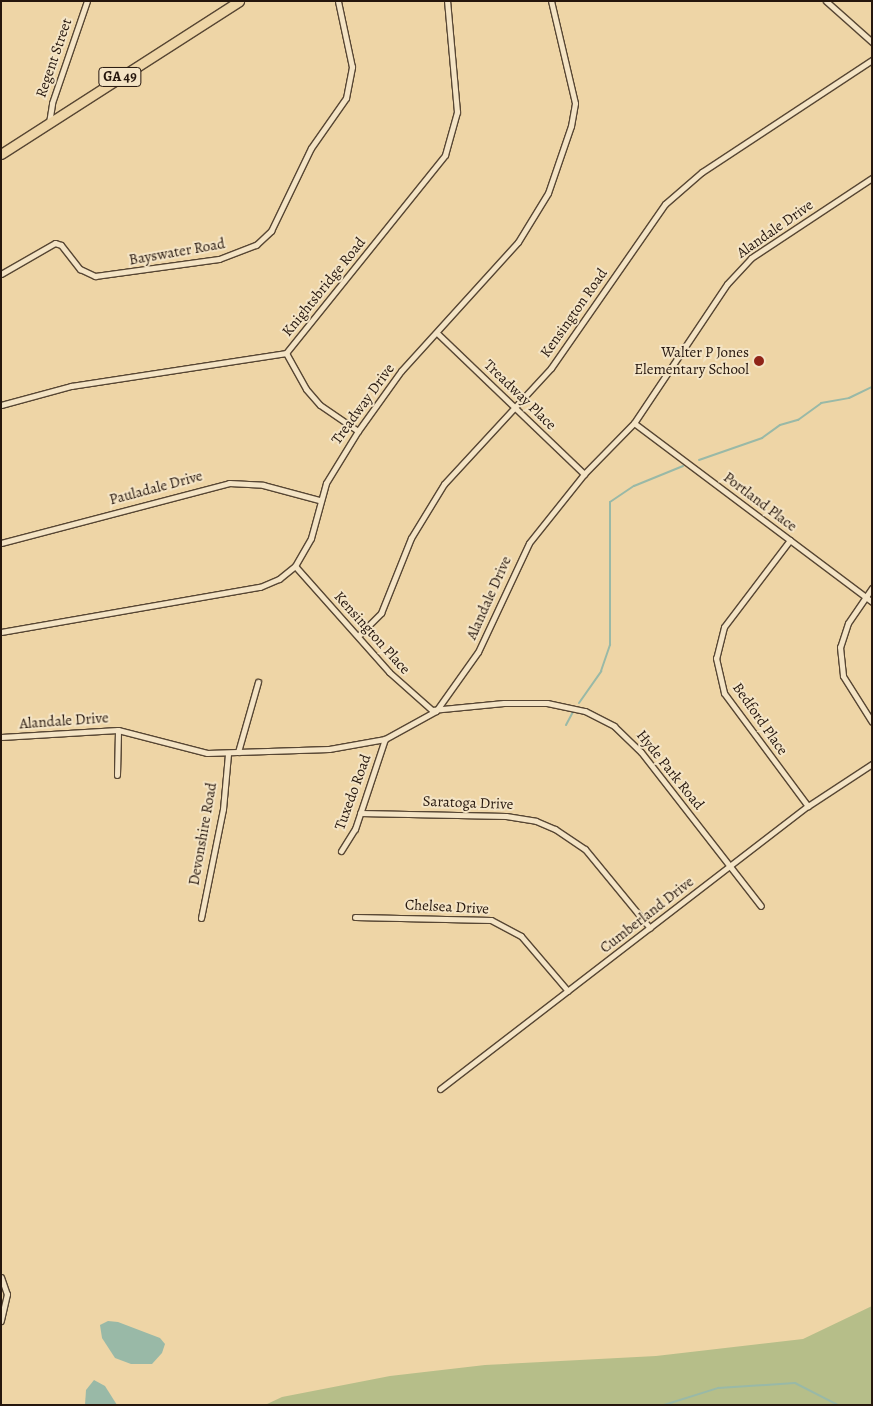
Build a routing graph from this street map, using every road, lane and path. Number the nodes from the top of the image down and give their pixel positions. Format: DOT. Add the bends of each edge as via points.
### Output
graph roads {
  1 [pos="87,1"];
  2 [pos="239,1"];
  3 [pos="338,1"];
  4 [pos="447,1"];
  5 [pos="551,1"];
  6 [pos="826,1"];
  7 [pos="872,42"];
  8 [pos="872,60"];
  9 [pos="48,123"];
  10 [pos="1,154"];
  11 [pos="872,178"];
  12 [pos="1,274"];
  13 [pos="437,333"];
  14 [pos="286,353"];
  15 [pos="1,405"];
  16 [pos="514,406"];
  17 [pos="634,423"];
  18 [pos="358,431"];
  19 [pos="584,474"];
  20 [pos="319,500"];
  21 [pos="790,540"];
  22 [pos="1,543"];
  23 [pos="295,566"];
  24 [pos="872,588"];
  25 [pos="866,597"];
  26 [pos="872,602"];
  27 [pos="1,632"];
  28 [pos="358,636"];
  29 [pos="258,682"];
  30 [pos="436,711"];
  31 [pos="872,722"];
  32 [pos="118,730"];
  33 [pos="1,737"];
  34 [pos="385,739"];
  35 [pos="238,752"];
  36 [pos="228,754"];
  37 [pos="872,764"];
  38 [pos="117,775"];
  39 [pos="808,806"];
  40 [pos="360,813"];
  41 [pos="341,851"];
  42 [pos="730,867"];
  43 [pos="761,906"];
  44 [pos="355,917"];
  45 [pos="201,918"];
  46 [pos="650,928"];
  47 [pos="568,991"];
  48 [pos="440,1090"];
  49 [pos="1,1277"];
  50 [pos="1,1321"];
  1 -- 9 [label="street, Regent Street"];
  2 -- 9 [label="main road, GA 49"];
  3 -- 12 [label="street, Bayswater Road" via="352,67 346,98 311,148 271,231 256,245 219,259 95,276 80,269 61,245 55,243"];
  4 -- 14 [label="street, Knightsbridge Road" via="457,112 445,155"];
  5 -- 13 [label="street, Treadway Drive" via="574,103 571,126 559,164 542,204 518,242"];
  6 -- 7 [label="street"];
  8 -- 16 [label="street, Kensington Road" via="702,172 665,204 551,368"];
  9 -- 10 [label="main road, GA 49"];
  11 -- 17 [label="street, Alandale Drive" via="738,270"];
  13 -- 16 [label="street, Treadway Place"];
  13 -- 18 [label="street, Treadway Drive" via="402,371"];
  14 -- 15 [label="street, Knightsbridge Road" via="71,386"];
  14 -- 18 [label="street" via="306,389 320,405"];
  16 -- 19 [label="street, Treadway Place"];
  16 -- 28 [label="street, Kensington Road" via="444,484 410,538 389,599 381,613"];
  17 -- 19 [label="street, Alandale Drive"];
  17 -- 21 [label="street, Portland Place"];
  18 -- 20 [label="street, Treadway Drive" via="334,466"];
  19 -- 30 [label="street, Alandale Drive" via="524,551 478,652"];
  20 -- 22 [label="street, Pauladale Drive" via="263,485 229,483"];
  20 -- 23 [label="street, Treadway Drive" via="311,538"];
  21 -- 25 [label="street, Portland Place"];
  21 -- 39 [label="street, Bedford Place" via="732,615 720,636 716,658 724,693"];
  23 -- 27 [label="street, Treadway Drive" via="279,579 260,587"];
  23 -- 28 [label="street, Kensington Place"];
  24 -- 25 [label="street"];
  25 -- 26 [label="street, Portland Place"];
  25 -- 31 [label="street" via="841,638 840,658 844,676"];
  28 -- 30 [label="street, Kensington Place" via="413,696"];
  29 -- 35 [label="street"];
  30 -- 34 [label="street, Alandale Drive"];
  30 -- 42 [label="street, Hyde Park Road" via="480,704 540,702 569,706 600,717 624,734 641,752"];
  32 -- 33 [label="street, Alandale Drive"];
  32 -- 36 [label="street, Alandale Drive" via="193,751"];
  32 -- 38 [label="street"];
  34 -- 35 [label="street, Alandale Drive" via="329,749"];
  34 -- 40 [label="street, Tuxedo Road"];
  35 -- 36 [label="street, Alandale Drive"];
  36 -- 45 [label="street, Devonshire Road" via="223,810"];
  37 -- 39 [label="street, Cumberland Drive"];
  39 -- 42 [label="street, Cumberland Drive"];
  40 -- 41 [label="street, Tuxedo Road" via="351,837"];
  40 -- 46 [label="street, Saratoga Drive" via="506,816 536,821 585,849"];
  42 -- 43 [label="street, Hyde Park Road"];
  42 -- 46 [label="street, Cumberland Drive"];
  44 -- 47 [label="street, Chelsea Drive" via="491,920 521,936"];
  46 -- 47 [label="street, Cumberland Drive"];
  47 -- 48 [label="street, Cumberland Drive"];
  49 -- 50 [label="street" via="8,1294"];
}
